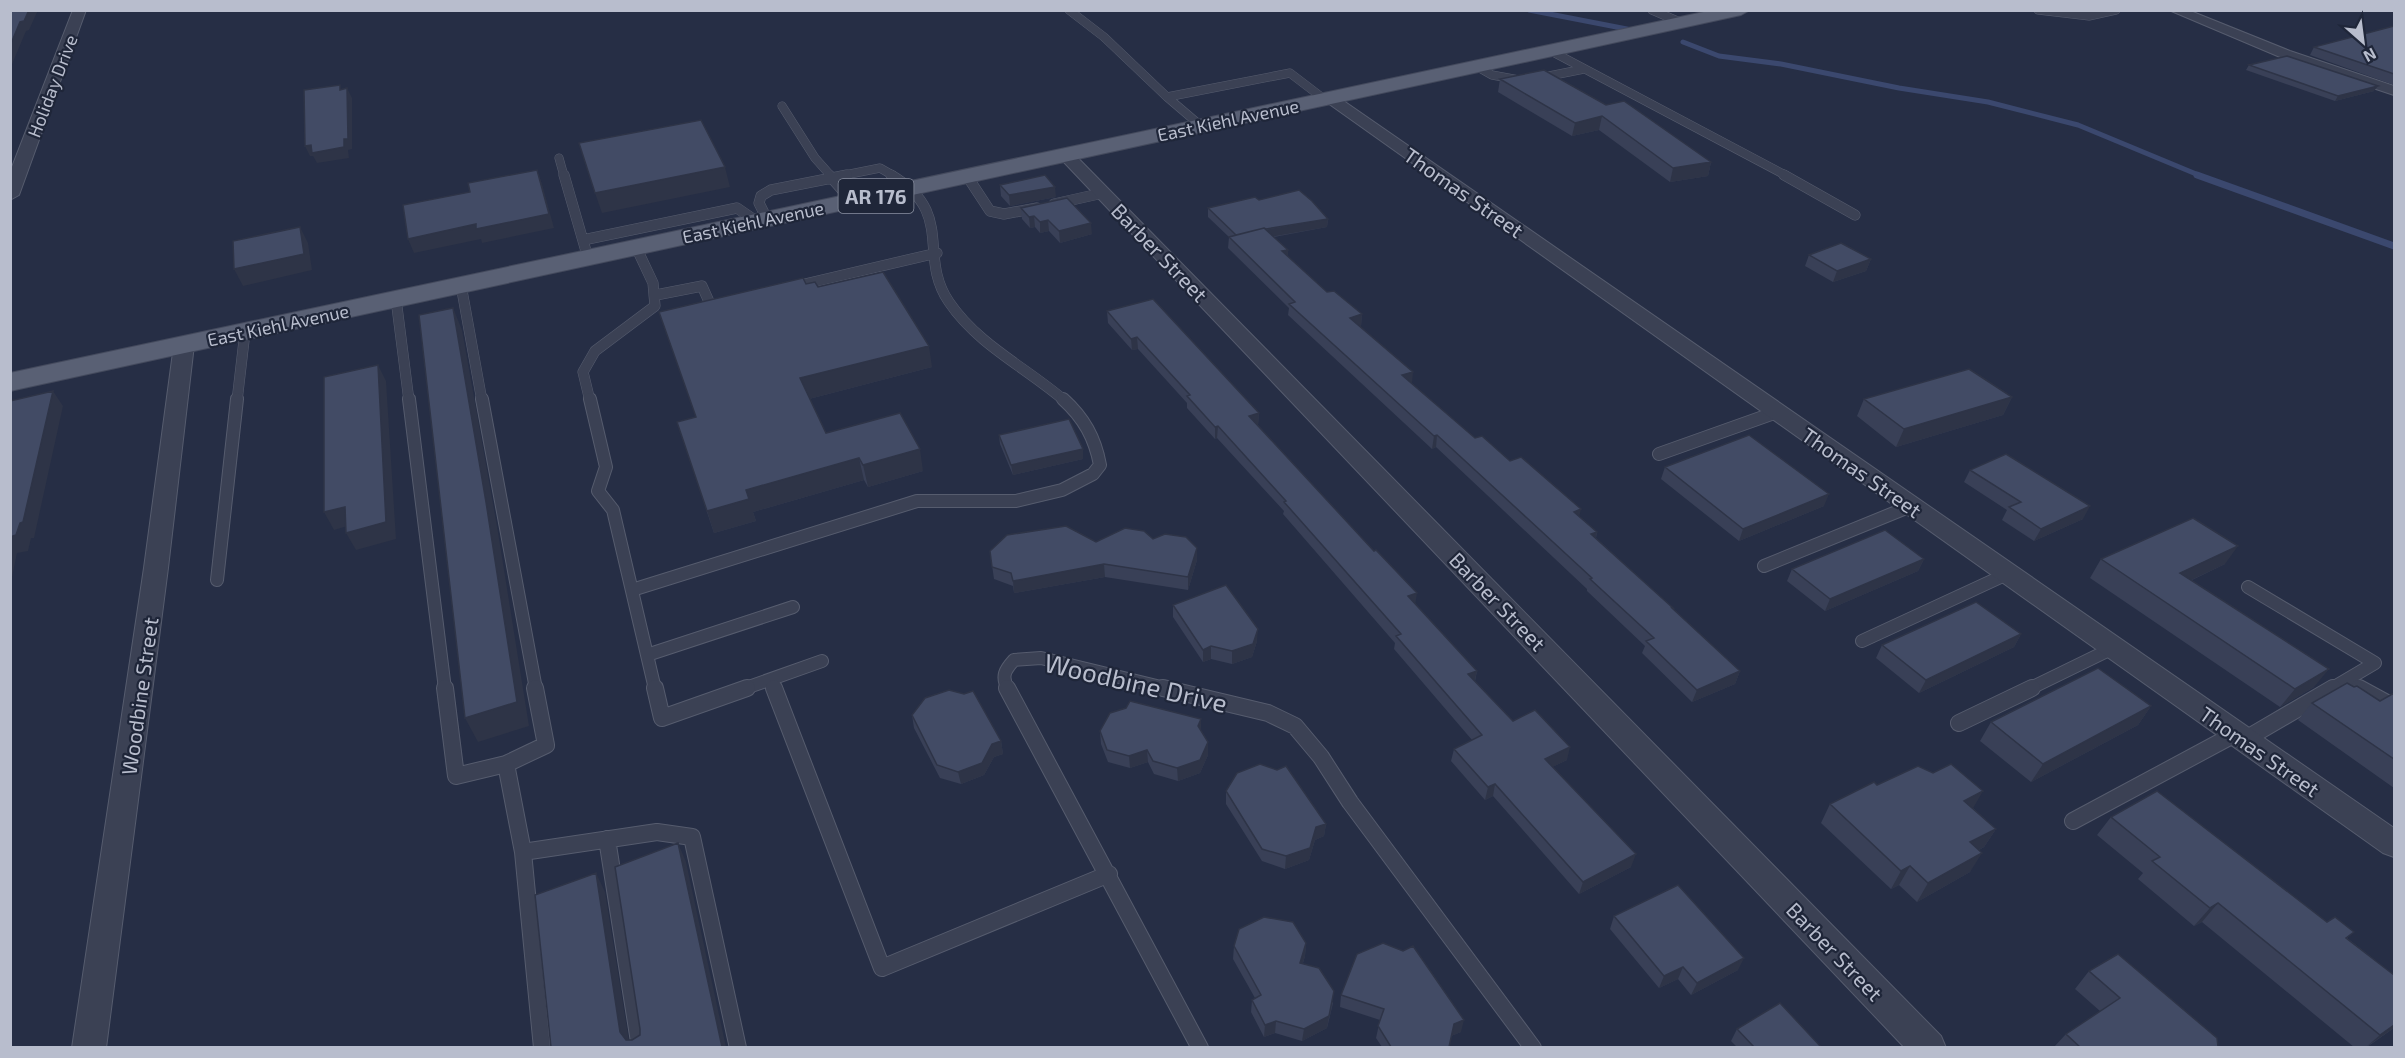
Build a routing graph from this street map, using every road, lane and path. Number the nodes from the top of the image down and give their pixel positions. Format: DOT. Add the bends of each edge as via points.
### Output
graph roads {
  1 [pos="80,10"];
  2 [pos="1070,10"];
  3 [pos="1652,10"];
  4 [pos="1742,10"];
  5 [pos="2038,10"];
  6 [pos="2116,10"];
  7 [pos="2175,10"];
  8 [pos="1682,23"];
  9 [pos="1551,51"];
  10 [pos="1478,67"];
  11 [pos="1584,69"];
  12 [pos="2394,91"];
  13 [pos="1167,97"];
  14 [pos="1327,99"];
  15 [pos="782,106"];
  16 [pos="1201,126"];
  17 [pos="1066,155"];
  18 [pos="559,158"];
  19 [pos="967,176"];
  20 [pos="832,177"];
  21 [pos="912,188"];
  22 [pos="1103,193"];
  23 [pos="10,195"];
  24 [pos="852,201"];
  25 [pos="1855,215"];
  26 [pos="762,220"];
  27 [pos="636,247"];
  28 [pos="586,249"];
  29 [pos="937,253"];
  30 [pos="461,285"];
  31 [pos="778,290"];
  32 [pos="656,295"];
  33 [pos="396,299"];
  34 [pos="733,300"];
  35 [pos="245,332"];
  36 [pos="184,345"];
  37 [pos="10,382"];
  38 [pos="1777,412"];
  39 [pos="1659,454"];
  40 [pos="1911,506"];
  41 [pos="1764,566"];
  42 [pos="2007,574"];
  43 [pos="217,580"];
  44 [pos="2248,587"];
  45 [pos="632,590"];
  46 [pos="793,607"];
  47 [pos="1862,641"];
  48 [pos="2113,648"];
  49 [pos="647,655"];
  50 [pos="822,661"];
  51 [pos="771,679"];
  52 [pos="2346,680"];
  53 [pos="2394,707"];
  54 [pos="1959,723"];
  55 [pos="2239,737"];
  56 [pos="506,764"];
  57 [pos="2073,820"];
  58 [pos="607,839"];
  59 [pos="2394,844"];
  60 [pos="523,852"];
  61 [pos="1109,874"];
  62 [pos="90,1047"];
  63 [pos="542,1047"];
  64 [pos="640,1047"];
  65 [pos="738,1047"];
  66 [pos="1200,1047"];
  67 [pos="1533,1047"];
  68 [pos="1929,1047"];
  1 -- 23 [label="street, Holiday Drive"];
  2 -- 13 [label="lane"];
  3 -- 8 [label="lane"];
  4 -- 8 [label="main road, East Kiehl Avenue / AR 176"];
  5 -- 6 [label="lane" via="2089,16"];
  7 -- 12 [label="street" via="2285,54"];
  8 -- 9 [label="main road, East Kiehl Avenue / AR 176"];
  9 -- 10 [label="main road, East Kiehl Avenue / AR 176"];
  9 -- 11 [label="lane"];
  10 -- 11 [label="lane" via="1492,75 1517,80"];
  10 -- 14 [label="main road, East Kiehl Avenue / AR 176"];
  11 -- 25 [label="lane"];
  13 -- 14 [label="lane" via="1290,73"];
  13 -- 16 [label="lane"];
  14 -- 16 [label="main road, East Kiehl Avenue / AR 176"];
  14 -- 38 [label="street, Thomas Street"];
  15 -- 20 [label="lane"];
  16 -- 17 [label="main road, East Kiehl Avenue / AR 176"];
  17 -- 19 [label="main road, East Kiehl Avenue / AR 176"];
  17 -- 22 [label="street, Barber Street"];
  18 -- 28 [label="lane"];
  19 -- 21 [label="main road, East Kiehl Avenue / AR 176"];
  19 -- 22 [label="lane" via="990,210 998,213"];
  20 -- 21 [label="lane" via="880,168"];
  20 -- 24 [label="lane"];
  20 -- 26 [label="lane" via="771,190 761,196"];
  21 -- 24 [label="main road, East Kiehl Avenue / AR 176"];
  21 -- 29 [label="lane" via="933,224"];
  22 -- 68 [label="street, Barber Street"];
  24 -- 26 [label="main road, East Kiehl Avenue / AR 176"];
  26 -- 27 [label="main road, East Kiehl Avenue / AR 176"];
  26 -- 28 [label="lane" via="737,208"];
  27 -- 28 [label="main road, East Kiehl Avenue / AR 176"];
  27 -- 32 [label="lane"];
  28 -- 30 [label="main road, East Kiehl Avenue / AR 176"];
  29 -- 31 [label="lane"];
  29 -- 45 [label="lane" via="942,288 957,311 1005,356 1073,408 1090,432 1100,465 1093,474 1062,490 1016,501 917,501"];
  30 -- 33 [label="main road, East Kiehl Avenue / AR 176"];
  30 -- 56 [label="lane" via="546,745"];
  32 -- 34 [label="lane" via="702,286 711,306"];
  32 -- 45 [label="lane" via="655,306 595,351 583,372 606,467 598,491 614,510"];
  33 -- 35 [label="main road, East Kiehl Avenue / AR 176"];
  33 -- 56 [label="lane" via="456,776"];
  35 -- 36 [label="main road, East Kiehl Avenue / AR 176"];
  35 -- 43 [label="lane"];
  36 -- 37 [label="main road, East Kiehl Avenue / AR 176"];
  36 -- 62 [label="street, Woodbine Street"];
  38 -- 39 [label="lane"];
  38 -- 40 [label="street, Thomas Street"];
  40 -- 41 [label="lane"];
  40 -- 42 [label="street, Thomas Street"];
  42 -- 47 [label="lane"];
  42 -- 48 [label="street, Thomas Street"];
  44 -- 52 [label="lane" via="2375,663"];
  45 -- 49 [label="lane"];
  46 -- 49 [label="lane"];
  48 -- 54 [label="lane"];
  48 -- 55 [label="street, Thomas Street"];
  49 -- 51 [label="lane" via="662,718"];
  50 -- 51 [label="lane"];
  51 -- 61 [label="lane" via="882,968"];
  52 -- 53 [label="lane"];
  52 -- 55 [label="lane"];
  55 -- 57 [label="lane"];
  55 -- 59 [label="street, Thomas Street"];
  56 -- 60 [label="lane"];
  58 -- 60 [label="lane"];
  58 -- 64 [label="lane"];
  58 -- 65 [label="lane" via="657,832 692,837"];
  60 -- 63 [label="lane"];
  61 -- 66 [label="lane, Woodbine Drive"];
  61 -- 67 [label="lane, Woodbine Drive" via="1003,680 1005,670 1014,660 1041,658 1268,713 1295,726"];
}
